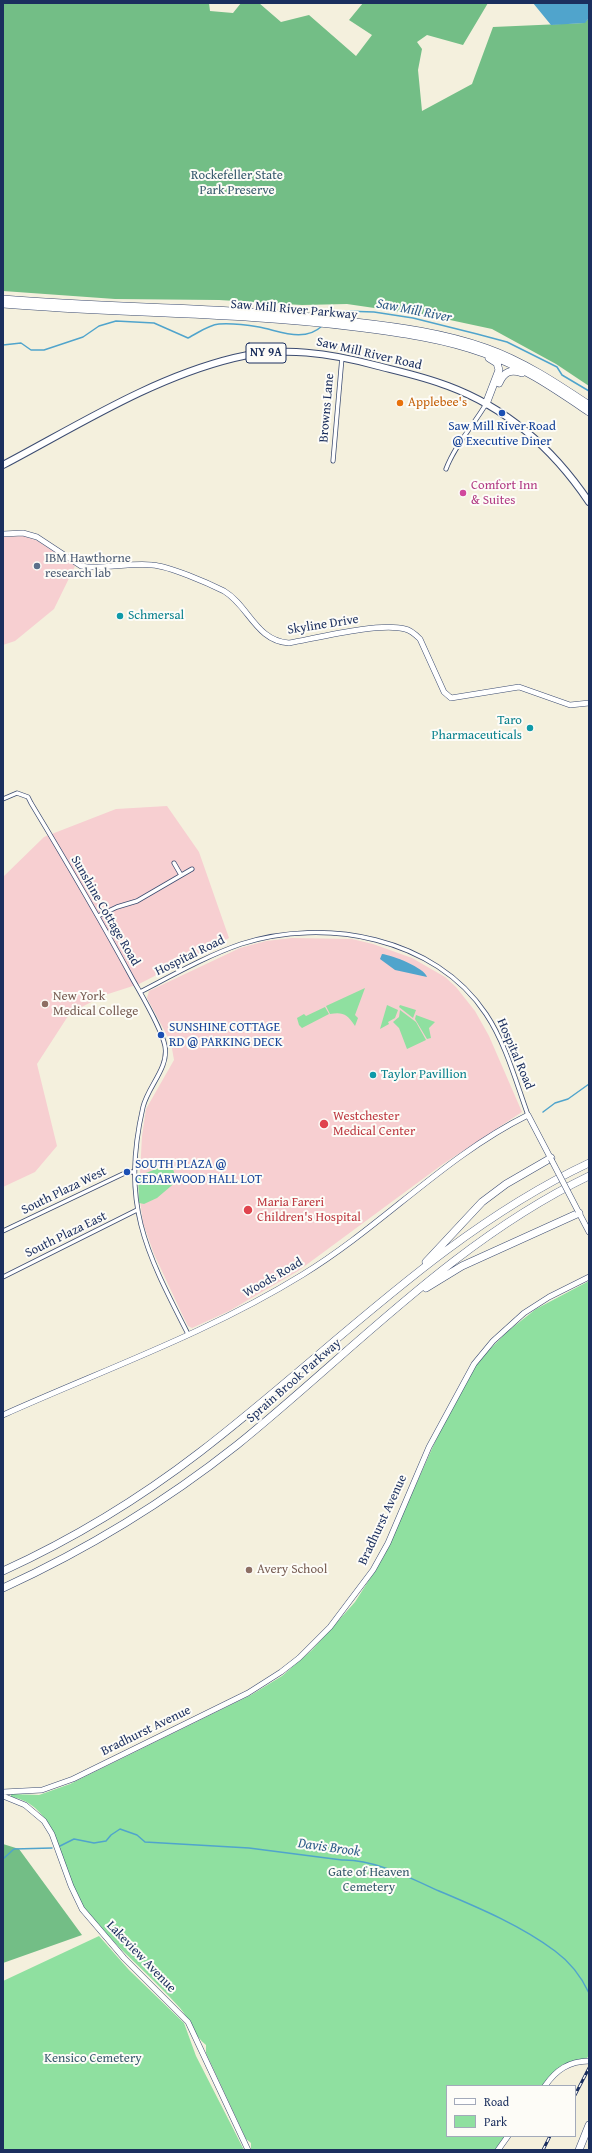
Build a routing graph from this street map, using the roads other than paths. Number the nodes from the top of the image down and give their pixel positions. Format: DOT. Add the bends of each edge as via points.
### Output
graph roads {
  1 [pos="3,299"];
  2 [pos="3,304"];
  3 [pos="326,321"];
  4 [pos="469,348"];
  5 [pos="342,357"];
  6 [pos="541,380"];
  7 [pos="486,404"];
  8 [pos="589,405"];
  9 [pos="589,412"];
  10 [pos="333,461"];
  11 [pos="3,465"];
  12 [pos="446,469"];
  13 [pos="589,502"];
  14 [pos="3,534"];
  15 [pos="589,703"];
  16 [pos="3,799"];
  17 [pos="174,862"];
  18 [pos="192,869"];
  19 [pos="181,875"];
  20 [pos="98,916"];
  21 [pos="140,992"];
  22 [pos="528,1115"];
  23 [pos="551,1158"];
  24 [pos="589,1163"];
  25 [pos="134,1172"];
  26 [pos="589,1176"];
  27 [pos="137,1210"];
  28 [pos="578,1212"];
  29 [pos="3,1231"];
  30 [pos="589,1232"];
  31 [pos="3,1277"];
  32 [pos="589,1277"];
  33 [pos="409,1280"];
  34 [pos="405,1301"];
  35 [pos="188,1334"];
  36 [pos="3,1415"];
  37 [pos="3,1571"];
  38 [pos="3,1588"];
  39 [pos="3,1792"];
  40 [pos="3,1796"];
  41 [pos="589,2061"];
  42 [pos="546,2085"];
  43 [pos="589,2125"];
  44 [pos="507,2137"];
  45 [pos="589,2138"];
  46 [pos="248,2150"];
  47 [pos="498,2150"];
  48 [pos="580,2150"];
  49 [pos="584,2150"];
  1 -- 3 [label="highway, Saw Mill River Parkway" via="223,310"];
  2 -- 3 [label="highway, Saw Mill River Parkway"];
  3 -- 4 [label="highway, Saw Mill River Parkway" via="424,337"];
  3 -- 8 [label="highway, Saw Mill River Parkway" via="426,331 472,343 530,367"];
  4 -- 6 [label="highway, Saw Mill River Parkway" via="514,365"];
  4 -- 7 [label="highway" via="493,360 499,368"];
  5 -- 7 [label="main road, Saw Mill River Road / NY 9A" via="431,380"];
  5 -- 10 [label="street, Browns Lane"];
  5 -- 11 [label="main road, Saw Mill River Road / NY 9A" via="310,352 272,352 211,365 139,394"];
  6 -- 7 [label="highway" via="516,371 508,372"];
  6 -- 9 [label="highway, Saw Mill River Parkway"];
  7 -- 12 [label="street" via="455,450"];
  7 -- 13 [label="main road, Saw Mill River Road / NY 9A" via="518,425 542,446 564,469"];
  14 -- 15 [label="street, Skyline Drive" via="37,537 81,566 153,565 170,569 228,594 262,633 278,642 289,643 381,627 406,629 420,639 444,692 451,698 519,687 567,704"];
  16 -- 20 [label="street, Sunshine Cottage Road" via="17,793 28,797"];
  17 -- 19 [label="street"];
  18 -- 19 [label="street"];
  19 -- 20 [label="street" via="137,901"];
  20 -- 21 [label="street, Sunshine Cottage Road"];
  21 -- 22 [label="street, Hospital Road" via="210,956 260,939 327,932 378,940 437,966 455,978 469,992 495,1030"];
  21 -- 25 [label="street, Sunshine Cottage Road" via="166,1049 164,1065 149,1090 140,1122"];
  22 -- 23 [label="street, Hospital Road"];
  22 -- 35 [label="street, Woods Road" via="472,1148 303,1275"];
  23 -- 28 [label="street, Hospital Road, bridge"];
  23 -- 33 [label="highway" via="506,1184 482,1202"];
  24 -- 33 [label="highway, Sprain Brook Parkway" via="539,1189 487,1221"];
  25 -- 27 [label="street, Sunshine Cottage Road"];
  25 -- 29 [label="street, South Plaza West" via="127,1172"];
  26 -- 34 [label="highway, Sprain Brook Parkway" via="533,1206 481,1239"];
  27 -- 31 [label="street, South Plaza East"];
  27 -- 35 [label="street, Sunshine Cottage Road" via="148,1250"];
  28 -- 30 [label="street, Hospital Road"];
  28 -- 34 [label="highway" via="462,1266"];
  32 -- 39 [label="street, Bradhurst Avenue" via="548,1297 524,1313 493,1341 474,1364 429,1447 388,1543 373,1570 330,1627 299,1658 248,1693 73,1779 42,1790"];
  33 -- 37 [label="highway, Sprain Brook Parkway" via="214,1441 165,1478 80,1531"];
  34 -- 38 [label="highway, Sprain Brook Parkway" via="248,1436 190,1480 96,1541"];
  35 -- 36 [label="street, Woods Road"];
  40 -- 46 [label="street, Lakeview Avenue" via="25,1805 44,1821 52,1834 82,1910 124,1958 188,2022"];
  41 -- 42 [label="street" via="565,2066 554,2074"];
  43 -- 48 [label="highway"];
  44 -- 47 [label="street"];
  45 -- 49 [label="highway"];
}
